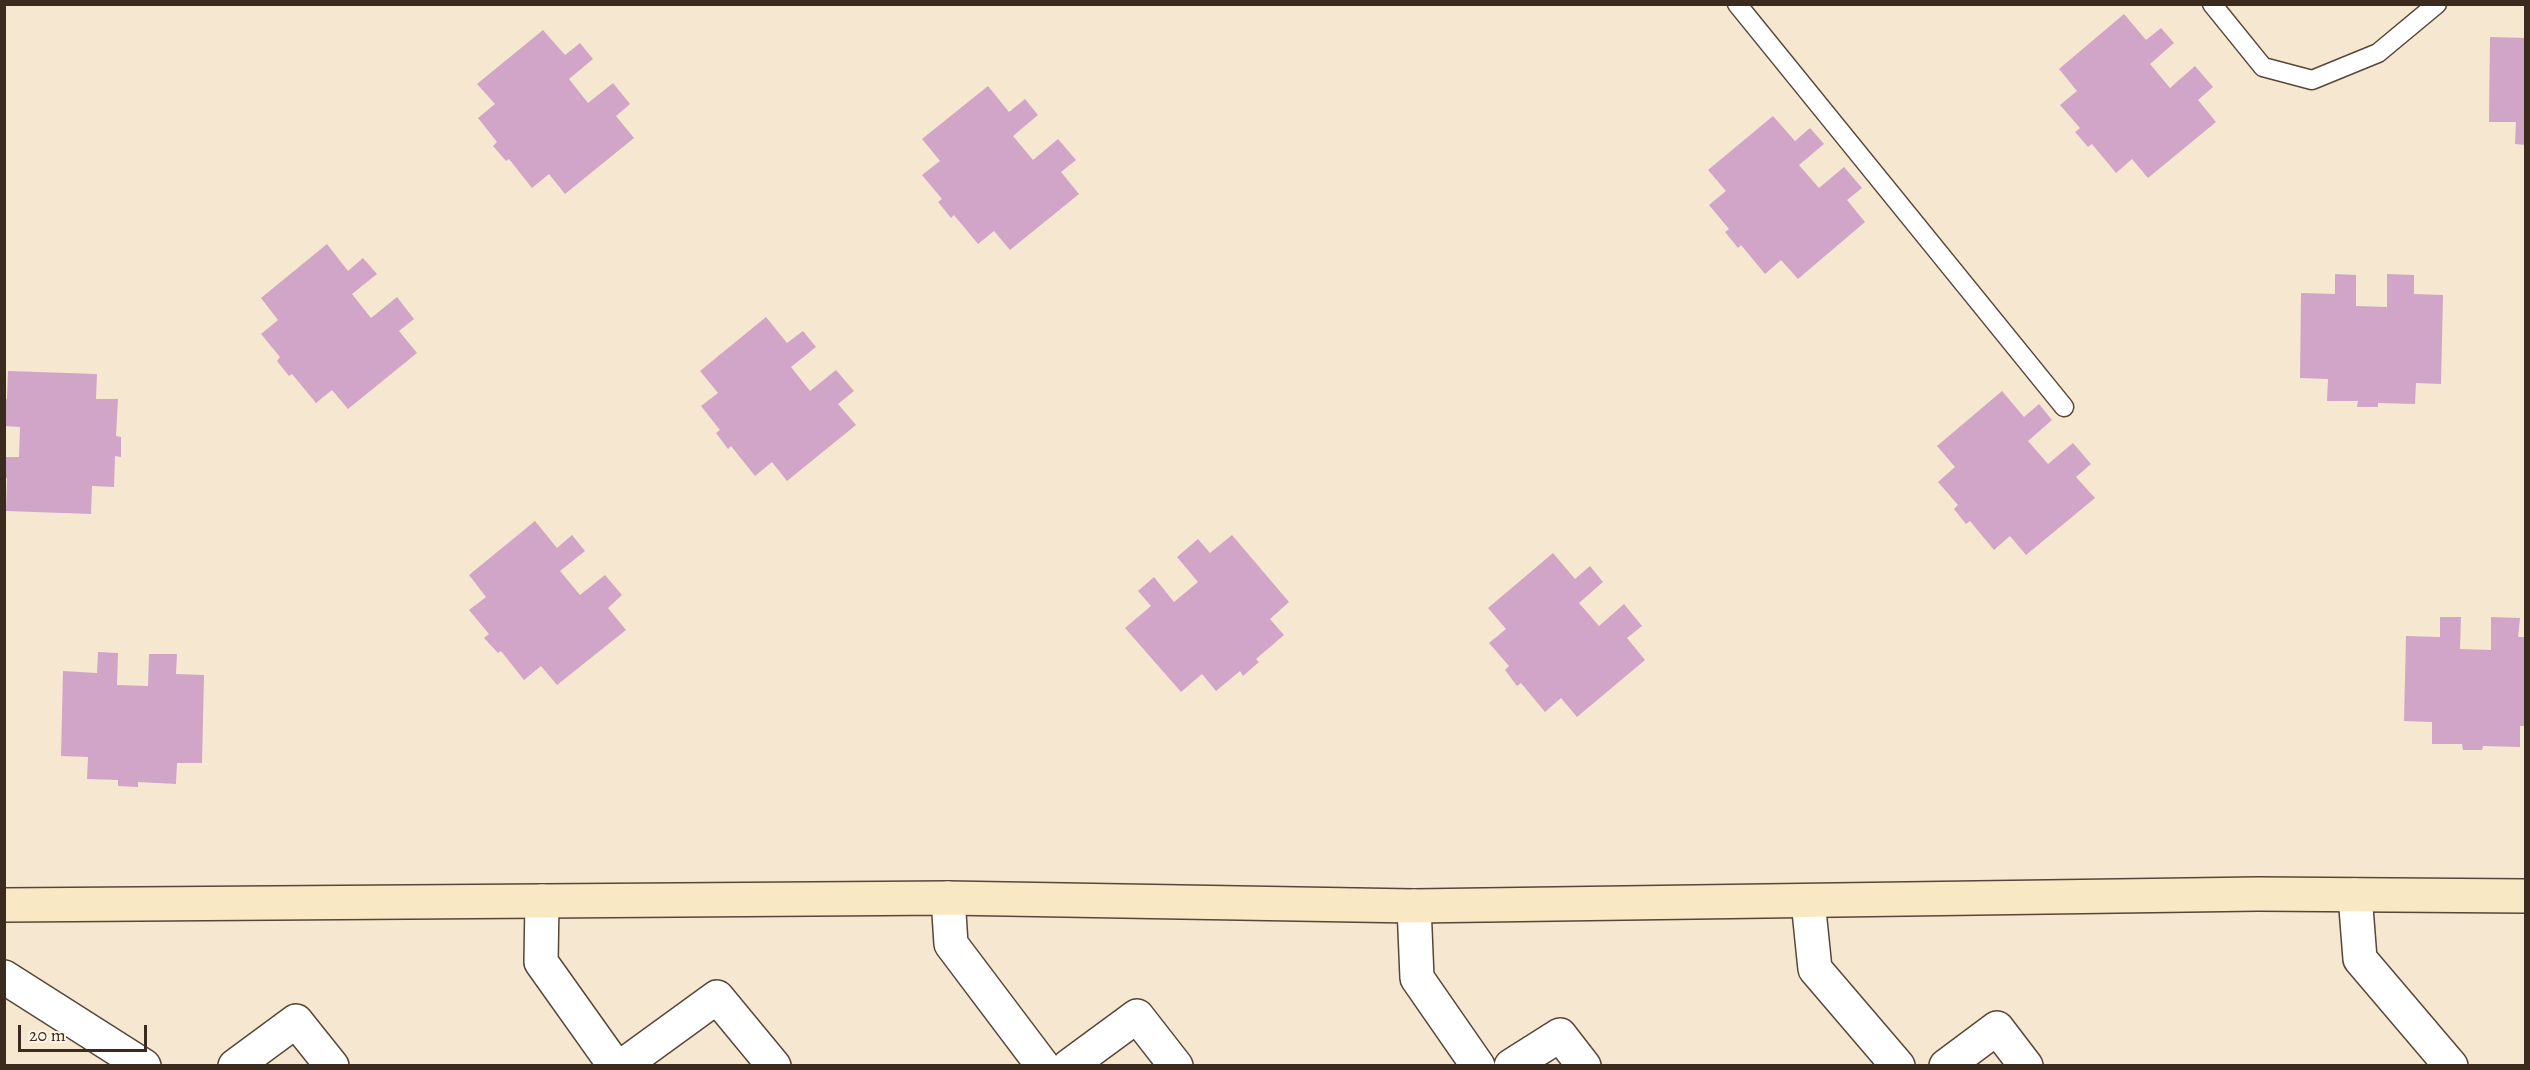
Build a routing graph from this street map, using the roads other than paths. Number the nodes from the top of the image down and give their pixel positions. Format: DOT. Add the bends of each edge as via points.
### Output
graph roads {
  1 [pos="1737,4"];
  2 [pos="2212,4"];
  3 [pos="2437,4"];
  4 [pos="2064,407"];
  5 [pos="2355,895"];
  6 [pos="2526,896"];
  7 [pos="948,898"];
  8 [pos="542,901"];
  9 [pos="1808,901"];
  10 [pos="4,904"];
  11 [pos="1414,906"];
  12 [pos="4,977"];
  13 [pos="144,1065"];
  14 [pos="235,1065"];
  15 [pos="332,1065"];
  16 [pos="615,1065"];
  17 [pos="622,1065"];
  18 [pos="774,1065"];
  19 [pos="1043,1065"];
  20 [pos="1069,1065"];
  21 [pos="1176,1065"];
  22 [pos="1478,1065"];
  23 [pos="1511,1065"];
  24 [pos="1584,1065"];
  25 [pos="1898,1065"];
  26 [pos="1946,1065"];
  27 [pos="2026,1065"];
  28 [pos="2451,1065"];
  1 -- 4 [label="lane"];
  2 -- 3 [label="lane" via="2263,67 2312,80 2378,53"];
  5 -- 6 [label="street"];
  5 -- 9 [label="street"];
  5 -- 28 [label="street" via="2360,959"];
  7 -- 8 [label="street"];
  7 -- 11 [label="street"];
  7 -- 19 [label="street" via="951,944"];
  8 -- 10 [label="street"];
  8 -- 16 [label="street" via="541,962"];
  9 -- 11 [label="street"];
  9 -- 25 [label="street" via="1815,969"];
  11 -- 22 [label="street" via="1417,978"];
  12 -- 13 [label="street"];
  14 -- 15 [label="street" via="296,1021"];
  17 -- 18 [label="street" via="717,997"];
  20 -- 21 [label="street" via="1137,1016"];
  23 -- 24 [label="street" via="1560,1035"];
  26 -- 27 [label="street" via="1997,1028"];
}
